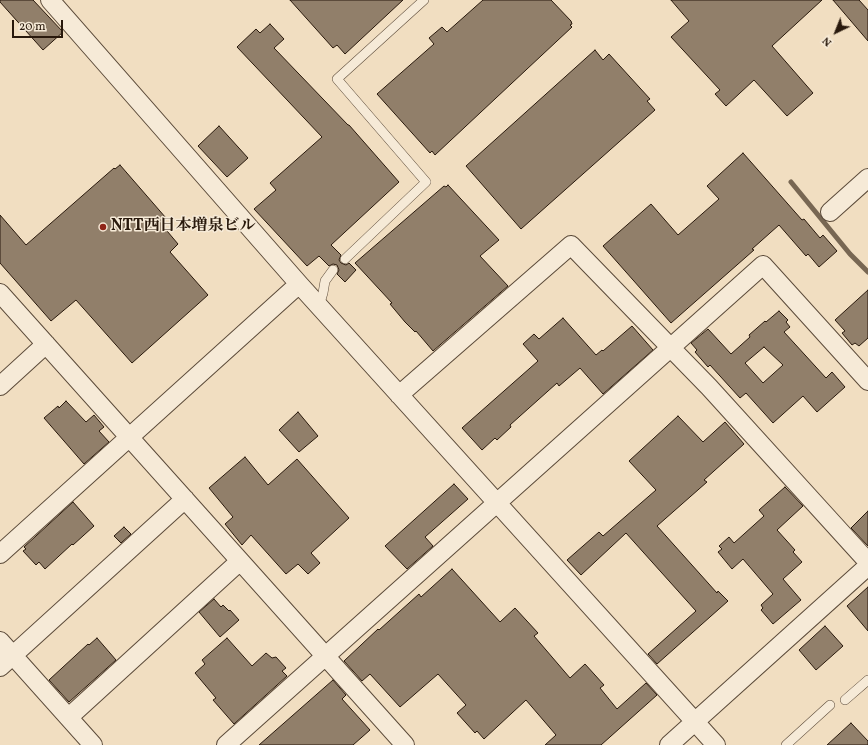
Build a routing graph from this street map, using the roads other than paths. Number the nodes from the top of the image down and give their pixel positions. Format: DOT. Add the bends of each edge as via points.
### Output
graph roads {
  1 [pos="50,0"];
  2 [pos="424,0"];
  3 [pos="868,178"];
  4 [pos="830,212"];
  5 [pos="344,259"];
  6 [pos="333,270"];
  7 [pos="299,284"];
  8 [pos="0,293"];
  9 [pos="319,306"];
  10 [pos="46,344"];
  11 [pos="671,348"];
  12 [pos="868,381"];
  13 [pos="0,386"];
  14 [pos="399,395"];
  15 [pos="130,437"];
  16 [pos="185,499"];
  17 [pos="497,503"];
  18 [pos="0,554"];
  19 [pos="240,561"];
  20 [pos="868,562"];
  21 [pos="868,566"];
  22 [pos="0,641"];
  23 [pos="326,656"];
  24 [pos="6,661"];
  25 [pos="868,680"];
  26 [pos="844,700"];
  27 [pos="830,705"];
  28 [pos="69,717"];
  29 [pos="695,722"];
  30 [pos="93,745"];
  31 [pos="226,745"];
  32 [pos="405,745"];
  33 [pos="669,745"];
  34 [pos="716,745"];
  35 [pos="786,745"];
  1 -- 7 [label="street"];
  2 -- 5 [label="lane" via="337,79 426,182"];
  3 -- 4 [label="street"];
  6 -- 9 [label="lane" via="325,281"];
  7 -- 9 [label="street"];
  7 -- 15 [label="street"];
  8 -- 10 [label="street"];
  9 -- 14 [label="street"];
  10 -- 13 [label="street"];
  10 -- 15 [label="street"];
  11 -- 12 [label="street" via="763,265"];
  11 -- 14 [label="street" via="571,245"];
  11 -- 17 [label="street"];
  11 -- 20 [label="street"];
  14 -- 17 [label="street"];
  15 -- 16 [label="street"];
  15 -- 18 [label="street"];
  16 -- 19 [label="street"];
  16 -- 24 [label="street"];
  17 -- 23 [label="street"];
  17 -- 29 [label="street"];
  19 -- 23 [label="street"];
  19 -- 28 [label="street"];
  21 -- 29 [label="street"];
  22 -- 24 [label="street"];
  23 -- 31 [label="street"];
  23 -- 32 [label="street"];
  24 -- 28 [label="street"];
  25 -- 26 [label="lane"];
  27 -- 35 [label="lane"];
  28 -- 30 [label="street"];
  29 -- 33 [label="street"];
  29 -- 34 [label="street"];
}
